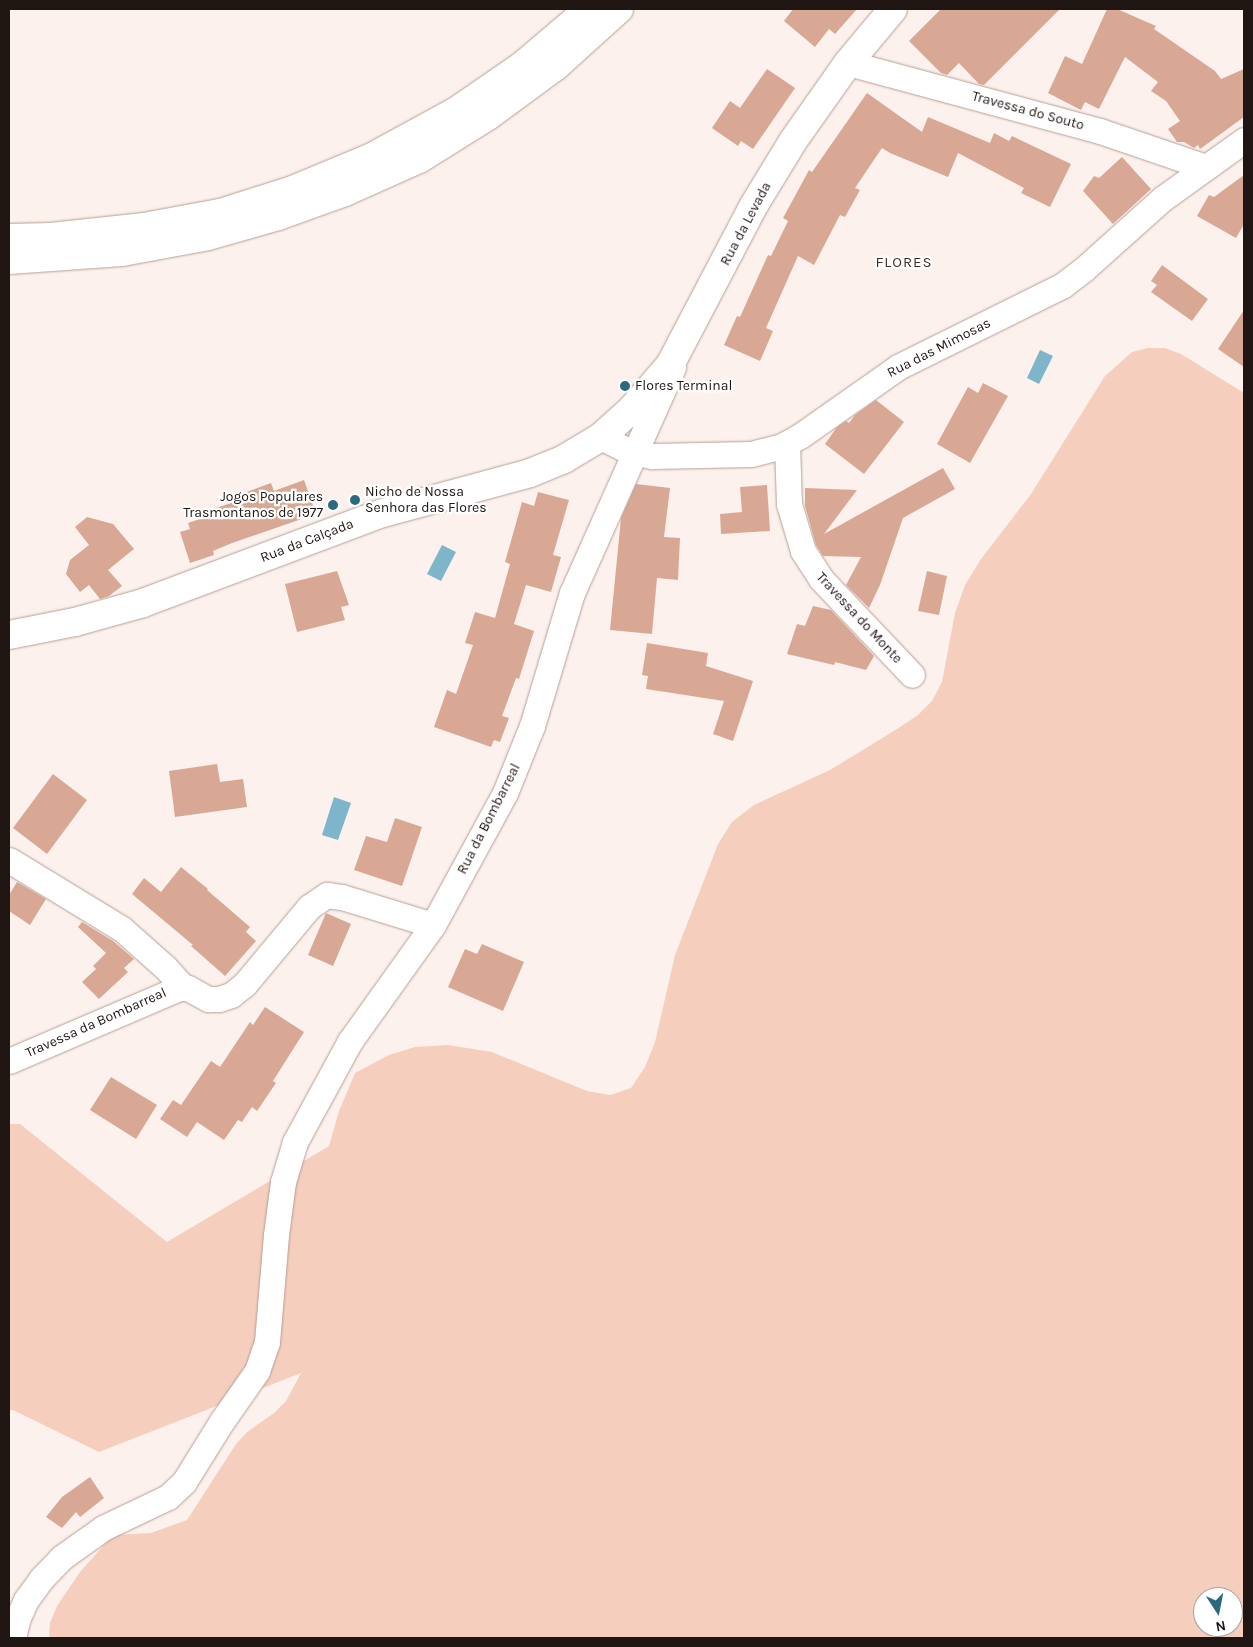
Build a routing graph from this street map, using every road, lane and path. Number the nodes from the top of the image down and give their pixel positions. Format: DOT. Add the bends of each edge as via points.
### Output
graph roads {
  1 [pos="589,9"];
  2 [pos="619,9"];
  3 [pos="893,9"];
  4 [pos="848,63"];
  5 [pos="1244,140"];
  6 [pos="1206,167"];
  7 [pos="9,238"];
  8 [pos="48,248"];
  9 [pos="9,260"];
  10 [pos="692,326"];
  11 [pos="600,437"];
  12 [pos="787,444"];
  13 [pos="634,453"];
  14 [pos="9,635"];
  15 [pos="912,675"];
  16 [pos="9,860"];
  17 [pos="433,925"];
  18 [pos="182,988"];
  19 [pos="9,1061"];
  20 [pos="13,1638"];
  1 -- 8 [label="main road" via="522,66 455,112 372,157 293,190 220,213"];
  2 -- 8 [label="main road" via="556,66 488,116 418,160 345,192 208,236 122,252"];
  3 -- 4 [label="main road, Rua da Levada"];
  4 -- 6 [label="street, Travessa do Souto" via="1100,130"];
  4 -- 10 [label="main road, Rua da Levada" via="764,188"];
  5 -- 6 [label="street, Rua das Mimosas"];
  6 -- 12 [label="street, Rua das Mimosas" via="1162,199 1063,285 898,367"];
  7 -- 8 [label="main road"];
  8 -- 9 [label="main road"];
  10 -- 11 [label="main road, Rua da Levada" via="674,359 653,387"];
  10 -- 13 [label="street, Rua da Bombarreal"];
  11 -- 13 [label="street, Rua das Mimosas"];
  11 -- 14 [label="main road, Rua da Calçada" via="564,459 530,473 383,512 137,606"];
  12 -- 13 [label="street, Rua das Mimosas" via="751,454 669,457"];
  12 -- 15 [label="street, Travessa do Monte" via="789,504 803,551 821,579"];
  13 -- 17 [label="street, Rua da Bombarreal" via="572,593 538,708 512,777"];
  16 -- 18 [label="street" via="118,926 165,967"];
  17 -- 18 [label="street, Travessa da Bombarreal" via="342,897 328,896 309,907 244,985 231,995 208,999"];
  17 -- 20 [label="street, Rua da Bombarreal" via="356,1032 307,1117 285,1169 267,1342 257,1371 184,1482 168,1497 92,1534 62,1558 26,1600"];
  18 -- 19 [label="street, Travessa da Bombarreal"];
}
